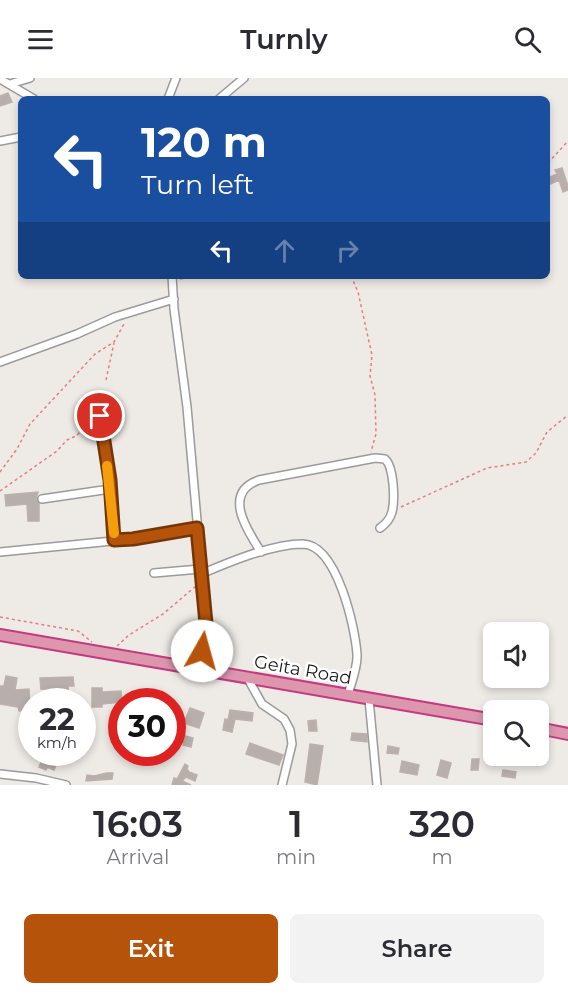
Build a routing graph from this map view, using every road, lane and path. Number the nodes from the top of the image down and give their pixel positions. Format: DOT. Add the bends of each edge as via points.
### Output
graph roads {
  1 [pos="30,78"];
  2 [pos="176,78"];
  3 [pos="244,78"];
  4 [pos="1,79"];
  5 [pos="10,84"];
  6 [pos="29,96"];
  7 [pos="169,96"];
  8 [pos="223,96"];
  9 [pos="18,138"];
  10 [pos="0,141"];
  11 [pos="568,141"];
  12 [pos="550,161"];
  13 [pos="172,279"];
  14 [pos="352,279"];
  15 [pos="174,299"];
  16 [pos="133,311"];
  17 [pos="114,342"];
  18 [pos="0,362"];
  19 [pos="106,380"];
  20 [pos="100,413"];
  21 [pos="568,415"];
  22 [pos="370,459"];
  23 [pos="0,472"];
  24 [pos="110,489"];
  25 [pos="0,491"];
  26 [pos="42,499"];
  27 [pos="392,512"];
  28 [pos="197,528"];
  29 [pos="380,528"];
  30 [pos="114,540"];
  31 [pos="0,552"];
  32 [pos="261,552"];
  33 [pos="154,573"];
  34 [pos="201,575"];
  35 [pos="0,617"];
  36 [pos="0,635"];
  37 [pos="98,647"];
  38 [pos="114,650"];
  39 [pos="198,668"];
  40 [pos="247,677"];
  41 [pos="348,695"];
  42 [pos="369,699"];
  43 [pos="483,718"];
  44 [pos="549,730"];
  45 [pos="568,734"];
  46 [pos="0,774"];
  47 [pos="66,785"];
  48 [pos="282,785"];
  49 [pos="377,785"];
  1 -- 5 [label="street"];
  2 -- 7 [label="street"];
  3 -- 8 [label="street"];
  4 -- 5 [label="street"];
  5 -- 6 [label="street"];
  9 -- 10 [label="street"];
  11 -- 12 [label="path"];
  13 -- 15 [label="street"];
  14 -- 22 [label="path" via="372,355 370,376 375,395 376,434"];
  15 -- 16 [label="street"];
  15 -- 28 [label="street"];
  16 -- 17 [label="path"];
  16 -- 18 [label="street"];
  17 -- 19 [label="path"];
  17 -- 23 [label="path" via="95,354 30,424"];
  20 -- 24 [label="street"];
  20 -- 25 [label="path" via="76,436"];
  21 -- 27 [label="path" via="547,432 536,453 526,462 487,468"];
  22 -- 27 [label="street" via="388,462"];
  22 -- 32 [label="street" via="250,483 240,496 241,513"];
  24 -- 26 [label="street"];
  24 -- 30 [label="street"];
  27 -- 29 [label="street"];
  28 -- 30 [label="street"];
  28 -- 34 [label="street"];
  30 -- 31 [label="street"];
  32 -- 34 [label="street"];
  32 -- 41 [label="street" via="303,544 322,552 333,566 349,614 357,656"];
  33 -- 34 [label="street"];
  34 -- 38 [label="path" via="163,614 129,635"];
  34 -- 39 [label="street" via="207,634"];
  35 -- 37 [label="path" via="78,631"];
  36 -- 39 [label="highway, Geita Road"];
  39 -- 40 [label="highway, Geita Road"];
  40 -- 41 [label="highway, Geita Road"];
  40 -- 48 [label="street" via="262,704 284,719 291,730 292,744"];
  41 -- 42 [label="highway, Geita Road"];
  42 -- 43 [label="highway, Geita Road"];
  42 -- 49 [label="street"];
  44 -- 45 [label="highway"];
  46 -- 47 [label="street"];
}
